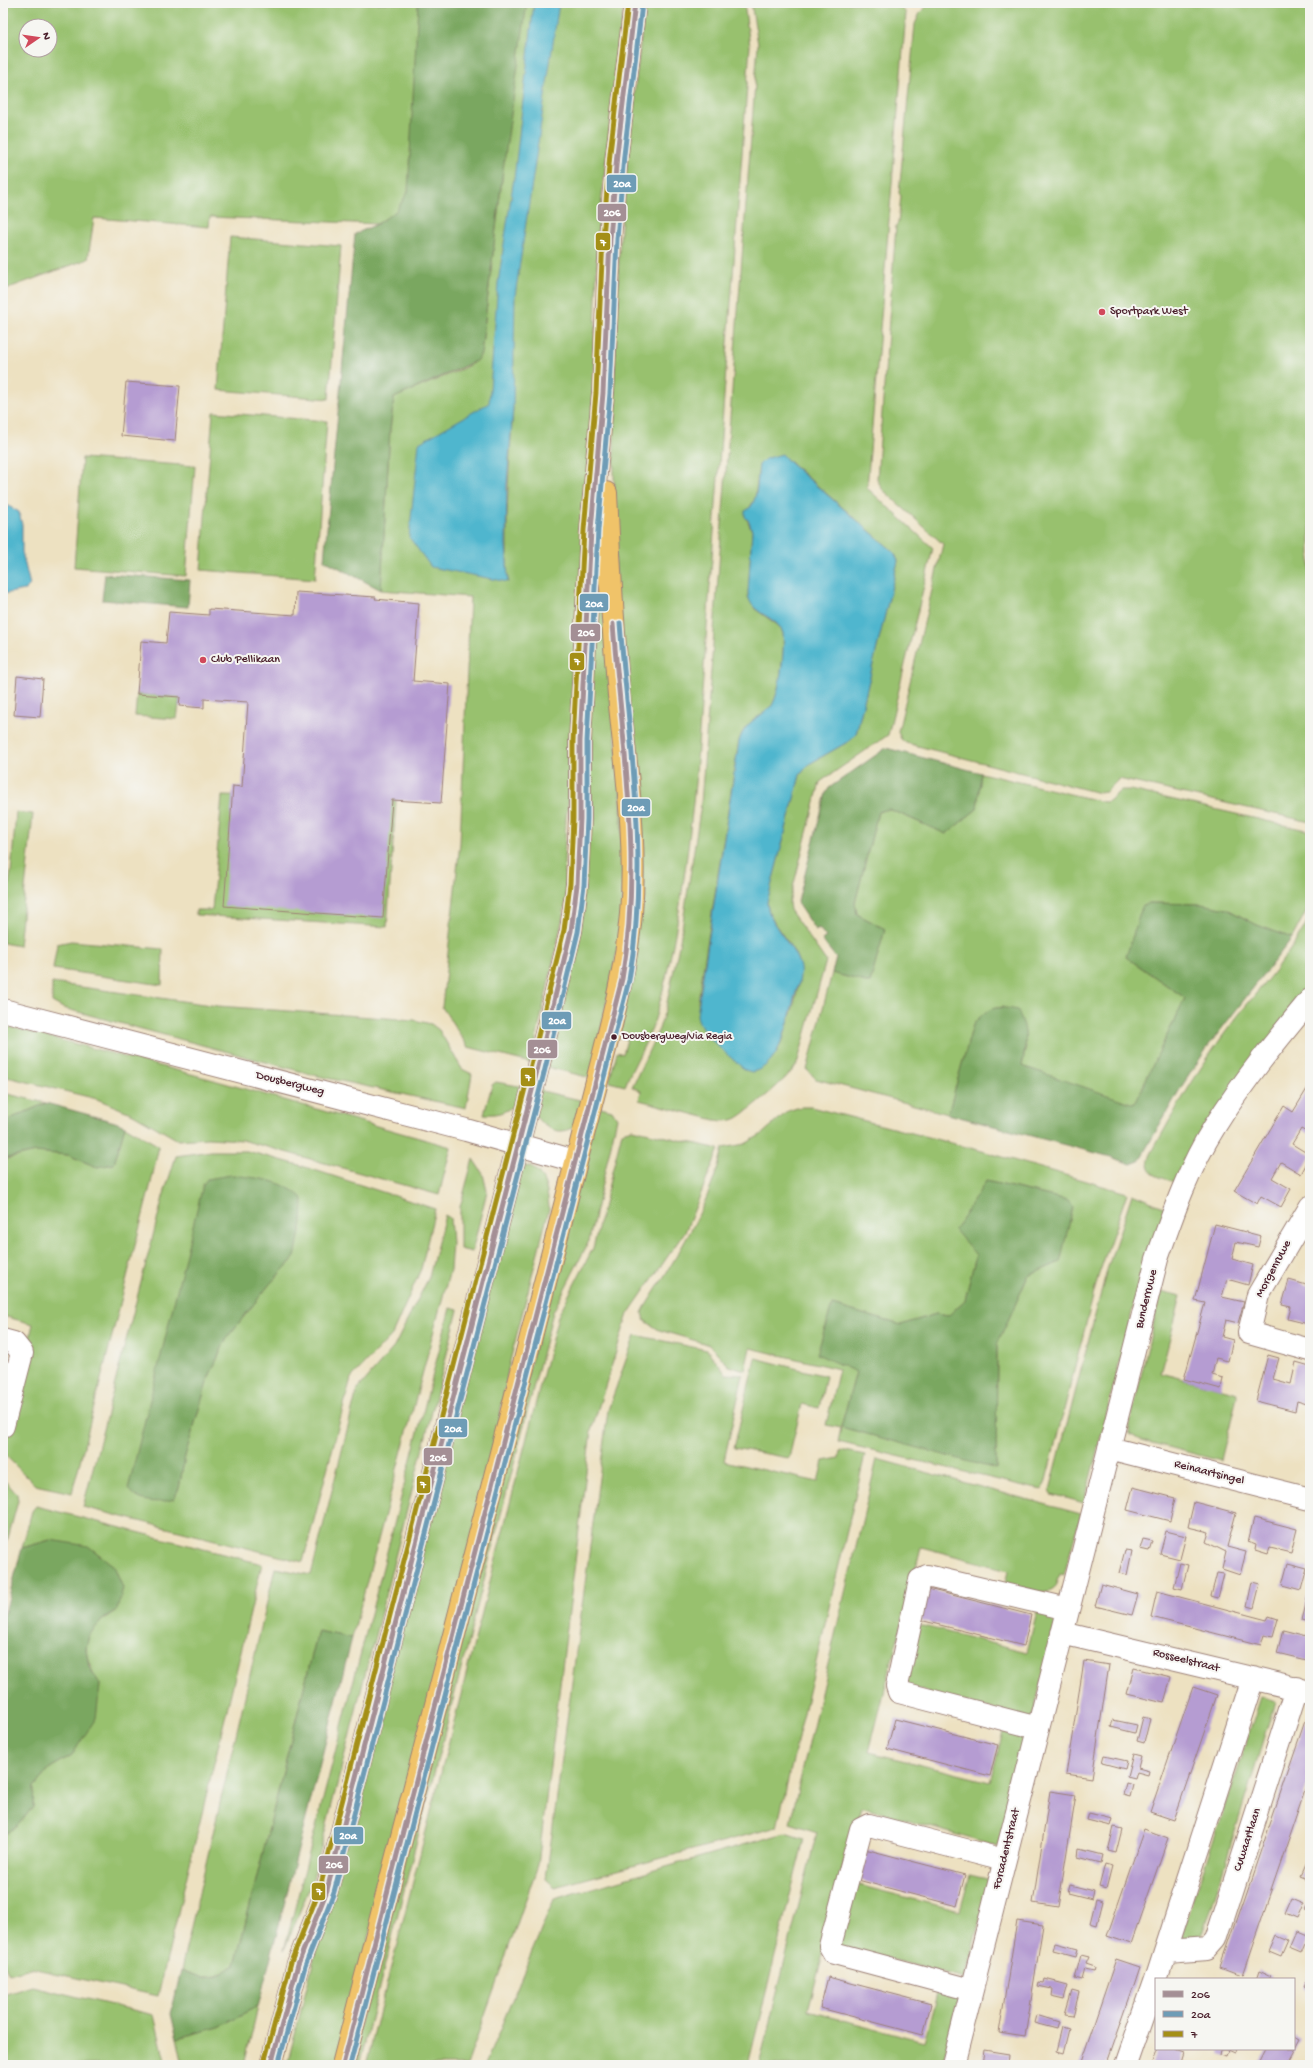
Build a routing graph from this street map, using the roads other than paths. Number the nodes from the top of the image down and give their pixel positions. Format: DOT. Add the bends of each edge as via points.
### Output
graph roads {
  1 [pos="635,3"];
  2 [pos="601,419"];
  3 [pos="1310,1000"];
  4 [pos="3,1010"];
  5 [pos="518,1144"];
  6 [pos="575,1161"];
  7 [pos="1308,1214"];
  8 [pos="3,1340"];
  9 [pos="1310,1350"];
  10 [pos="3,1426"];
  11 [pos="1109,1448"];
  12 [pos="1310,1498"];
  13 [pos="1068,1609"];
  14 [pos="1062,1632"];
  15 [pos="1253,1678"];
  16 [pos="1304,1690"];
  17 [pos="1038,1728"];
  18 [pos="1004,1860"];
  19 [pos="1166,1952"];
  20 [pos="1156,1978"];
  21 [pos="1155,1982"];
  22 [pos="972,1990"];
  23 [pos="271,2065"];
  24 [pos="343,2065"];
  25 [pos="953,2065"];
  26 [pos="1126,2065"];
  1 -- 2 [label="main road" via="610,239"];
  2 -- 5 [label="main road" via="591,530 580,741 577,885 562,975"];
  2 -- 6 [label="main road" via="614,648 630,808 631,900 626,953 615,1007"];
  3 -- 11 [label="street, Bunderruwe" via="1258,1063 1214,1127 1182,1190 1157,1259"];
  4 -- 5 [label="street, Dousbergweg"];
  5 -- 6 [label="street, Dousbergweg"];
  5 -- 23 [label="main road" via="327,1890 298,1964"];
  6 -- 24 [label="main road"];
  7 -- 9 [label="street, Morgenruwe" via="1258,1295 1249,1333"];
  8 -- 10 [label="street" via="14,1343 22,1353"];
  11 -- 12 [label="street, Reinaartsingel"];
  11 -- 13 [label="street, Bunderruwe"];
  13 -- 14 [label="street, Bunderruwe"];
  13 -- 17 [label="street" via="927,1576 920,1580 896,1686 898,1692"];
  14 -- 15 [label="street, Rosseelstraat"];
  14 -- 17 [label="street, Forcadentstraat"];
  15 -- 16 [label="street, Rosseelstraat"];
  15 -- 19 [label="street"];
  16 -- 19 [label="street, Cuwaartlaan" via="1216,1940 1208,1949"];
  17 -- 18 [label="street, Forcadentstraat"];
  18 -- 22 [label="street, Forcadentstraat"];
  18 -- 22 [label="street" via="869,1825 861,1829 830,1946 834,1953"];
  19 -- 20 [label="street"];
  21 -- 26 [label="street"];
  22 -- 25 [label="street, Forcadentstraat"];
}
